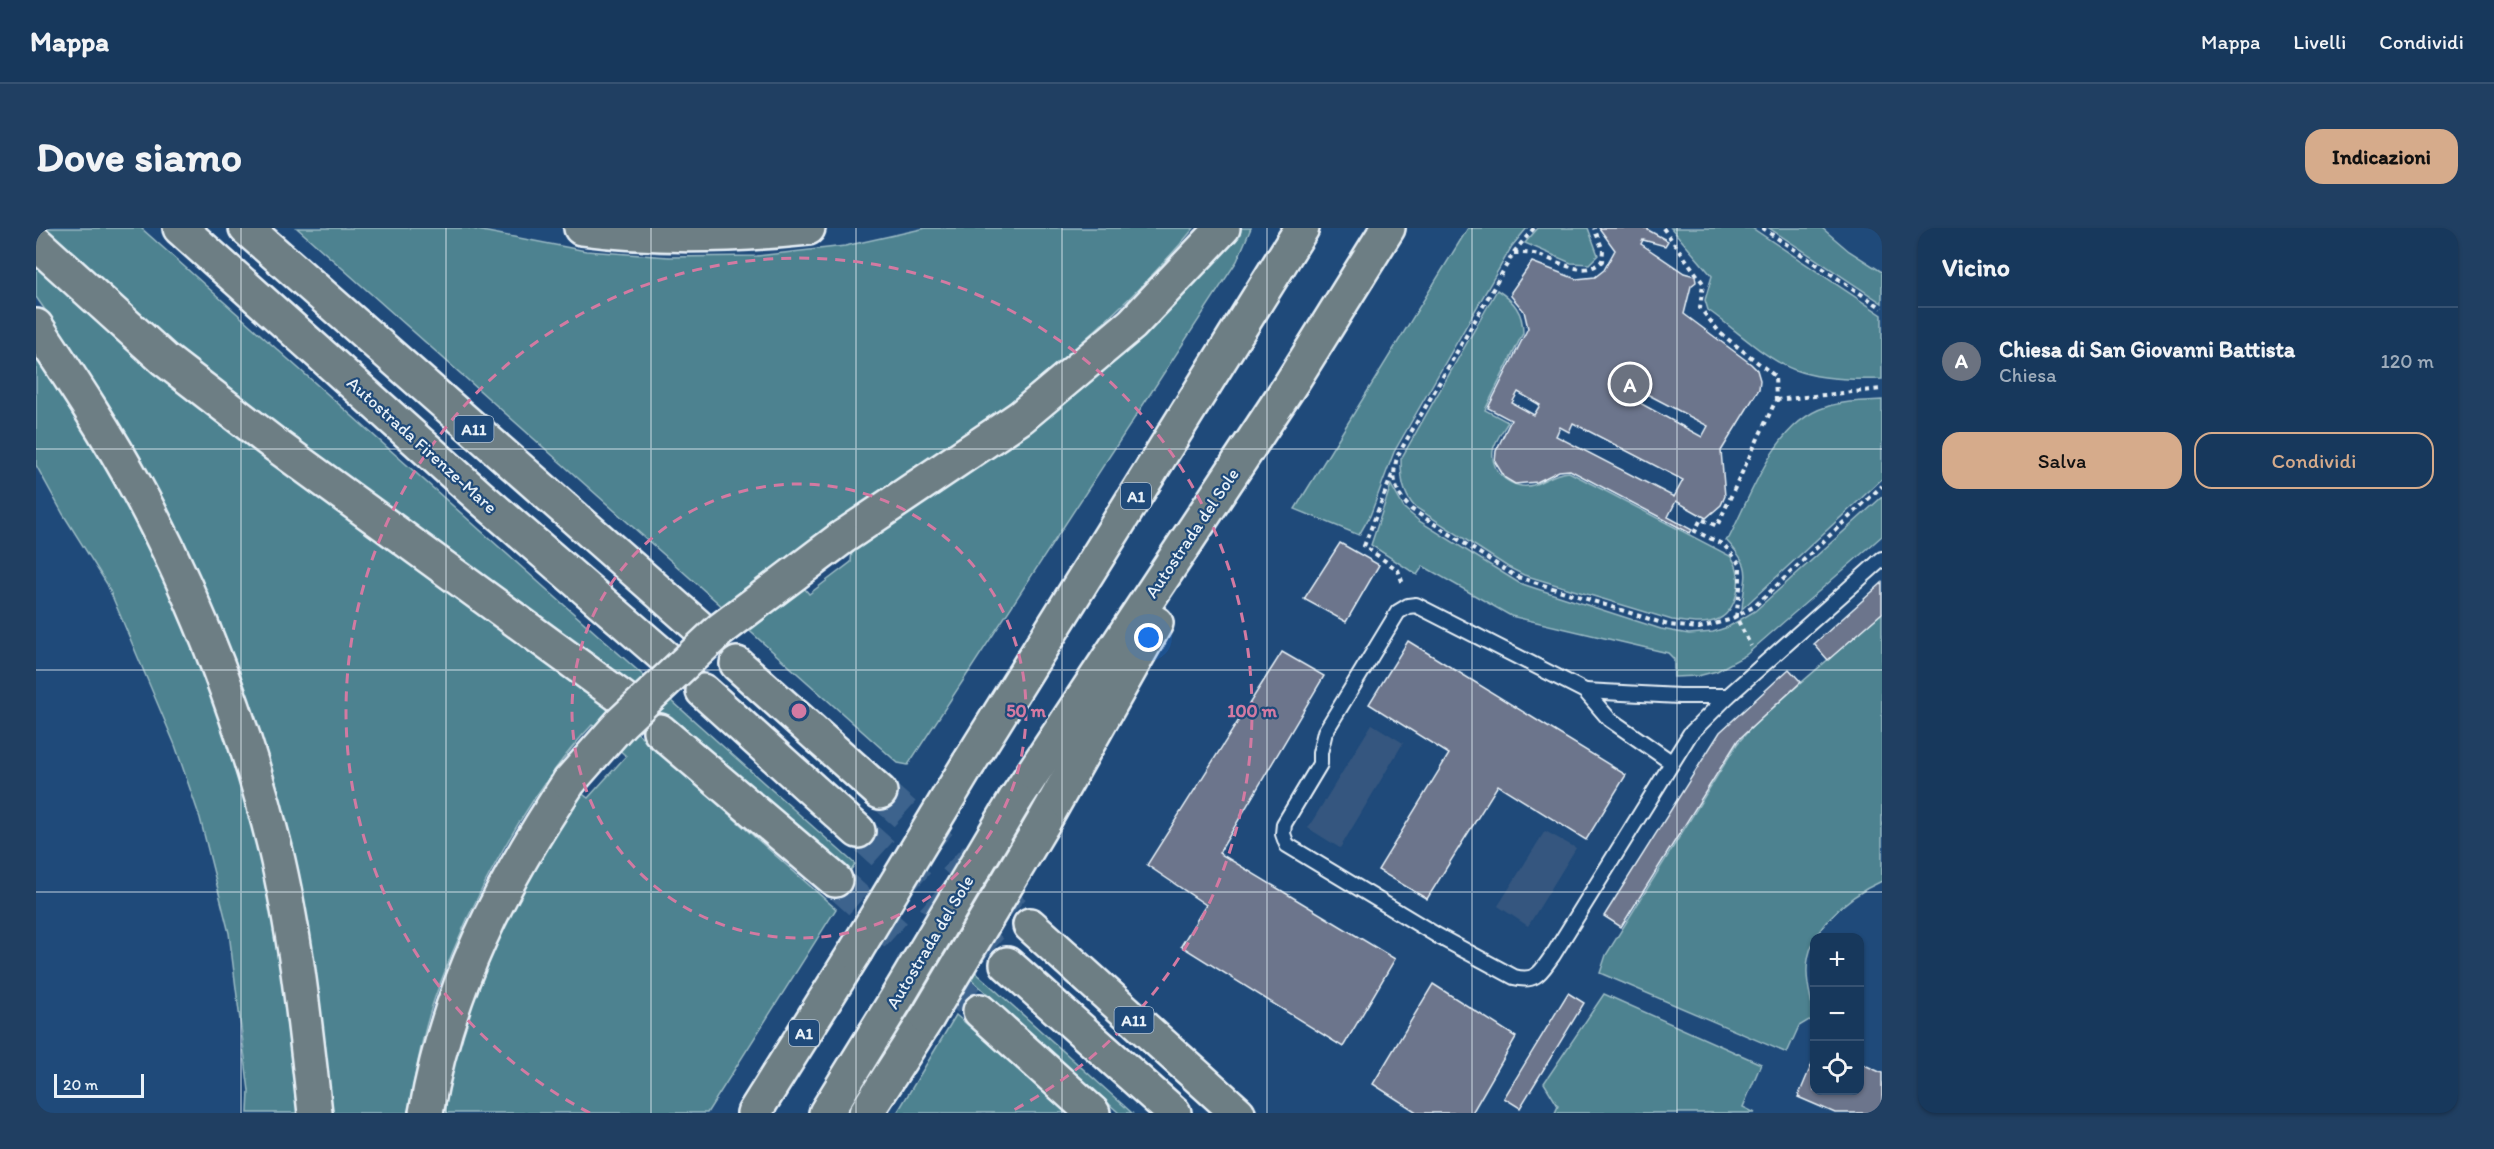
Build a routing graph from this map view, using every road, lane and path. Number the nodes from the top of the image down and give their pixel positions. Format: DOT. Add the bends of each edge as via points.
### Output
graph roads {
  1 [pos="180,228"];
  2 [pos="246,228"];
  3 [pos="581,228"];
  4 [pos="808,228"];
  5 [pos="1223,228"];
  6 [pos="1302,228"];
  7 [pos="1388,228"];
  8 [pos="1534,228"];
  9 [pos="1594,228"];
  10 [pos="1663,228"];
  11 [pos="1762,228"];
  12 [pos="36,243"];
  13 [pos="1514,252"];
  14 [pos="1882,308"];
  15 [pos="36,326"];
  16 [pos="1292,382"];
  17 [pos="1882,390"];
  18 [pos="1776,400"];
  19 [pos="1393,474"];
  20 [pos="1882,486"];
  21 [pos="1882,558"];
  22 [pos="1416,605"];
  23 [pos="1736,617"];
  24 [pos="702,630"];
  25 [pos="667,660"];
  26 [pos="1767,660"];
  27 [pos="737,664"];
  28 [pos="703,691"];
  29 [pos="1586,691"];
  30 [pos="1728,696"];
  31 [pos="624,699"];
  32 [pos="660,730"];
  33 [pos="1671,762"];
  34 [pos="880,792"];
  35 [pos="858,831"];
  36 [pos="835,880"];
  37 [pos="1030,926"];
  38 [pos="1007,964"];
  39 [pos="980,1011"];
  40 [pos="314,1101"];
  41 [pos="426,1113"];
  42 [pos="754,1113"];
  43 [pos="826,1113"];
  44 [pos="866,1113"];
  45 [pos="1093,1113"];
  46 [pos="1174,1113"];
  47 [pos="1238,1113"];
  1 -- 25 [label="highway, Autostrada Firenze-Mare / A11"];
  2 -- 24 [label="highway, A11"];
  3 -- 4 [label="highway" via="680,236"];
  5 -- 41 [label="highway, bridge" via="1131,324 1021,417 843,537 720,630 621,723 569,782 508,880 457,992"];
  6 -- 42 [label="highway, A1, bridge"];
  7 -- 16 [label="highway, Autostrada del Sole"];
  8 -- 13 [label="path"];
  9 -- 13 [label="path" via="1604,255 1592,268 1581,270 1536,254"];
  10 -- 18 [label="path" via="1703,283 1700,308 1720,333 1775,376"];
  11 -- 14 [label="path"];
  12 -- 31 [label="highway" via="164,359"];
  13 -- 19 [label="path" via="1398,456"];
  15 -- 40 [label="highway" via="139,492 173,561 232,704 275,847 302,993"];
  16 -- 43 [label="highway, Autostrada del Sole, bridge" via="1015,800"];
  16 -- 44 [label="highway, bridge" via="1043,823"];
  17 -- 18 [label="path"];
  18 -- 23 [label="path" via="1718,526 1701,519 1695,531 1724,545 1740,564"];
  19 -- 22 [label="path" via="1364,546 1398,570"];
  19 -- 23 [label="path" via="1400,497 1411,509 1515,576 1668,625 1699,628"];
  20 -- 23 [label="path" via="1755,606"];
  21 -- 26 [label="lane"];
  22 -- 29 [label="lane"];
  22 -- 33 [label="lane" via="1398,612 1326,732 1320,764 1284,824 1287,845 1438,936 1526,980 1537,975 1553,955"];
  23 -- 26 [label="path" via="1753,649"];
  26 -- 30 [label="lane"];
  27 -- 34 [label="highway"];
  28 -- 35 [label="highway"];
  29 -- 30 [label="lane"];
  29 -- 33 [label="lane" via="1609,719"];
  30 -- 33 [label="lane" via="1700,722"];
  32 -- 36 [label="highway"];
  37 -- 47 [label="highway, A11"];
  38 -- 46 [label="highway, A11"];
  39 -- 45 [label="highway"];
}
